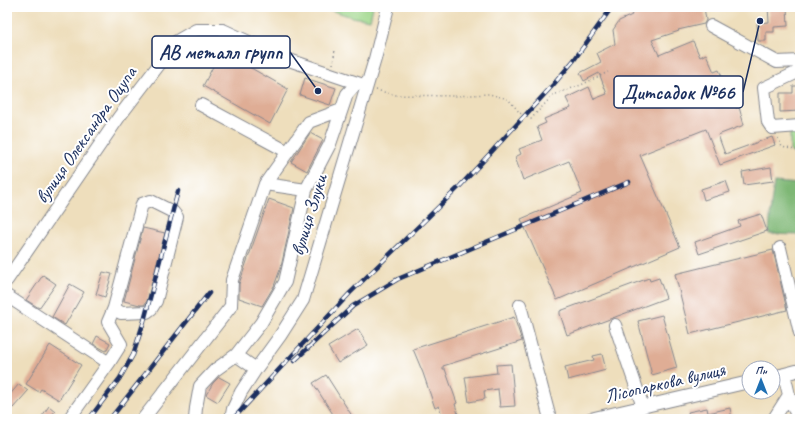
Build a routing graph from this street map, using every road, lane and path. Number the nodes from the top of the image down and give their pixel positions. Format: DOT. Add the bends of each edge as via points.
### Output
graph roads {
  1 [pos="388,7"];
  2 [pos="711,26"];
  3 [pos="334,50"];
  4 [pos="800,61"];
  5 [pos="800,71"];
  6 [pos="608,72"];
  7 [pos="332,75"];
  8 [pos="362,85"];
  9 [pos="381,91"];
  10 [pos="201,105"];
  11 [pos="342,110"];
  12 [pos="800,126"];
  13 [pos="772,128"];
  14 [pos="800,151"];
  15 [pos="288,152"];
  16 [pos="265,184"];
  17 [pos="306,190"];
  18 [pos="780,248"];
  19 [pos="7,280"];
  20 [pos="7,296"];
  21 [pos="520,305"];
  22 [pos="114,308"];
  23 [pos="615,325"];
  24 [pos="800,332"];
  25 [pos="236,354"];
  26 [pos="109,363"];
  27 [pos="256,369"];
  28 [pos="800,370"];
  29 [pos="781,375"];
  30 [pos="781,381"];
  31 [pos="741,384"];
  32 [pos="789,395"];
  33 [pos="642,407"];
  34 [pos="69,419"];
  35 [pos="143,419"];
  36 [pos="195,419"];
  37 [pos="231,419"];
  38 [pos="550,419"];
  39 [pos="590,419"];
  40 [pos="776,419"];
  41 [pos="798,419"];
  1 -- 8 [label="street, вулиця Злуки" via="375,59"];
  2 -- 4 [label="street" via="777,62"];
  3 -- 7 [label="path"];
  5 -- 13 [label="street" via="764,88 768,122"];
  6 -- 9 [label="path" via="553,95 531,119 520,113 508,99 489,94 396,95"];
  7 -- 8 [label="street, вулиця Олександра Оцупа"];
  7 -- 19 [label="street, вулиця Олександра Оцупа" via="283,58 223,30 196,30 177,41 119,117"];
  8 -- 11 [label="street" via="347,94"];
  8 -- 27 [label="street, вулиця Злуки" via="303,300"];
  10 -- 15 [label="street"];
  11 -- 15 [label="street" via="309,122"];
  11 -- 17 [label="street" via="330,144"];
  12 -- 13 [label="street"];
  13 -- 14 [label="path" via="782,147"];
  15 -- 16 [label="street"];
  16 -- 17 [label="street"];
  16 -- 35 [label="street" via="232,280 231,306"];
  17 -- 25 [label="street" via="285,282 261,323"];
  18 -- 24 [label="street"];
  20 -- 26 [label="street"];
  21 -- 38 [label="street"];
  22 -- 22 [label="street" via="142,204 151,201 173,212 177,217 156,301 146,312 121,313"];
  22 -- 26 [label="street" via="108,322 121,344"];
  23 -- 33 [label="street"];
  25 -- 27 [label="street"];
  25 -- 36 [label="street" via="200,386"];
  26 -- 34 [label="street"];
  27 -- 37 [label="street, вулиця Злуки" via="241,392"];
  28 -- 29 [label="street"];
  30 -- 32 [label="street"];
  31 -- 33 [label="street, Лісопаркова вулиця"];
  32 -- 40 [label="street" via="775,416"];
  32 -- 41 [label="street"];
  33 -- 39 [label="street, Лісопаркова вулиця"];
}
